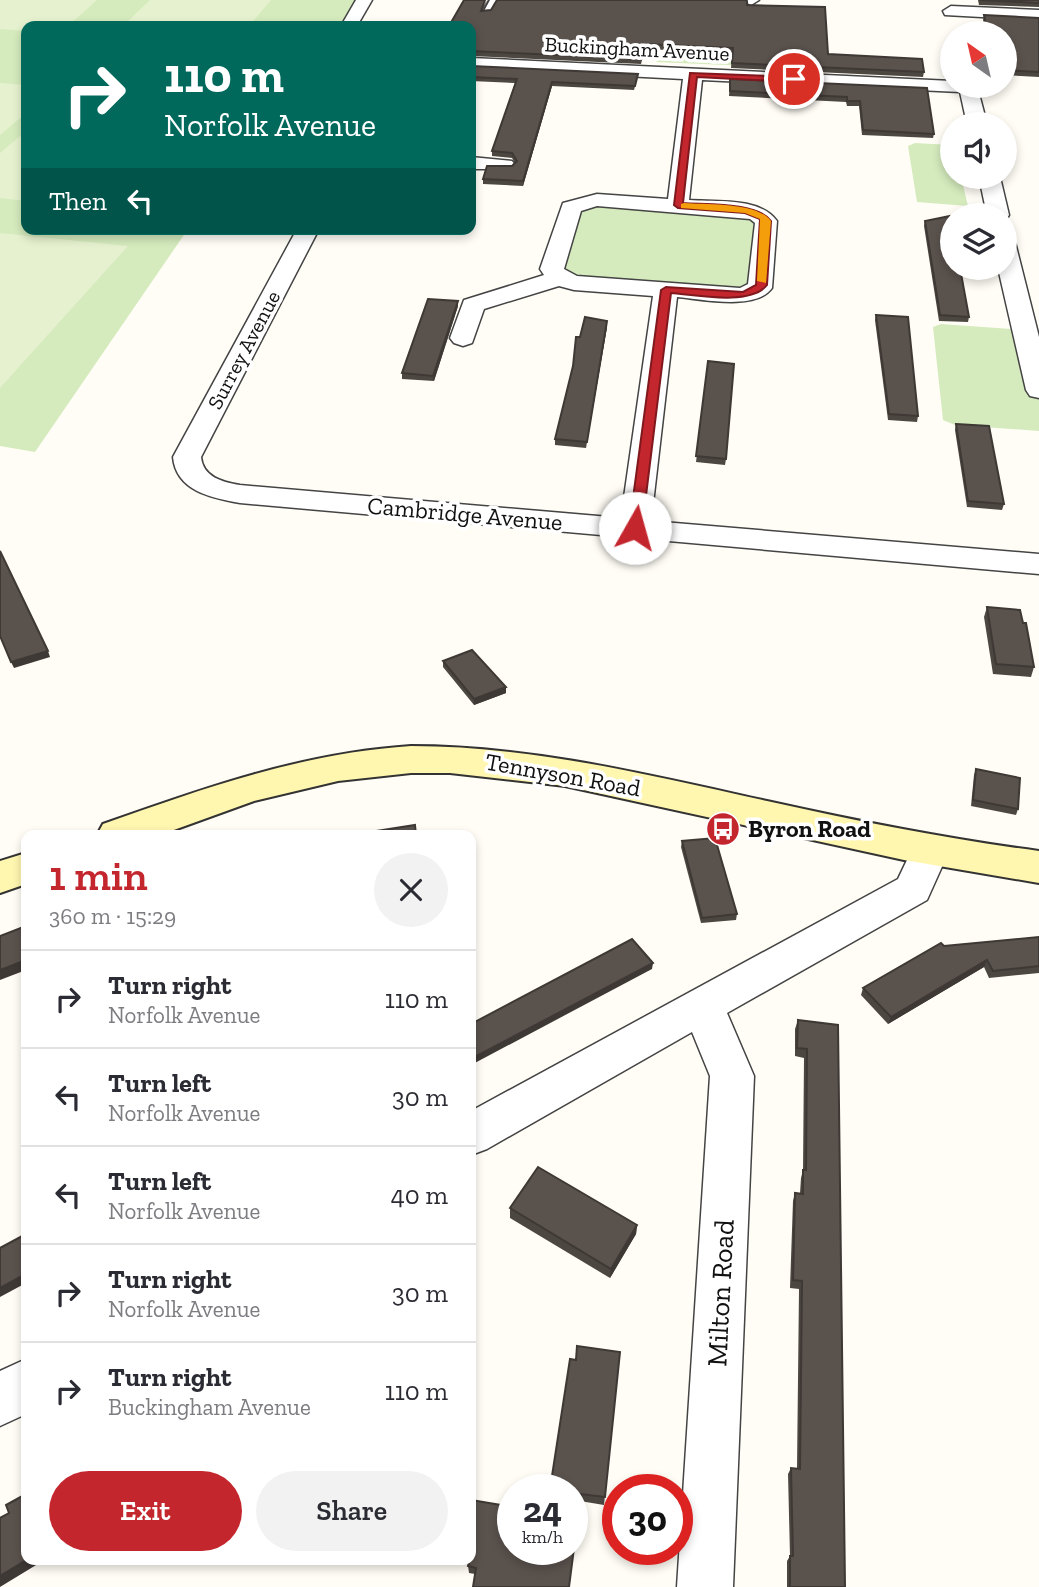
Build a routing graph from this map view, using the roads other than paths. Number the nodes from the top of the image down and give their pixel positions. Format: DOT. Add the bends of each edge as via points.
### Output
graph roads {
  1 [pos="364,0"];
  2 [pos="495,0"];
  3 [pos="949,6"];
  4 [pos="486,11"];
  5 [pos="1039,15"];
  6 [pos="352,21"];
  7 [pos="476,63"];
  8 [pos="693,75"];
  9 [pos="940,86"];
  10 [pos="476,163"];
  11 [pos="505,165"];
  12 [pos="678,205"];
  13 [pos="305,235"];
  14 [pos="559,278"];
  15 [pos="1013,280"];
  16 [pos="666,290"];
  17 [pos="463,338"];
  18 [pos="1039,390"];
  19 [pos="191,471"];
  20 [pos="635,528"];
  21 [pos="1039,564"];
  22 [pos="131,830"];
  23 [pos="930,851"];
  24 [pos="1039,867"];
  25 [pos="21,870"];
  26 [pos="0,877"];
  27 [pos="702,1004"];
  28 [pos="476,1132"];
  29 [pos="21,1388"];
  30 [pos="0,1400"];
  31 [pos="705,1587"];
  1 -- 6 [label="street"];
  2 -- 4 [label="lane"];
  3 -- 5 [label="street"];
  7 -- 8 [label="street, Buckingham Avenue"];
  8 -- 9 [label="street, Buckingham Avenue"];
  8 -- 12 [label="street"];
  10 -- 11 [label="street"];
  12 -- 14 [label="street" via="597,201 574,206 552,269"];
  12 -- 16 [label="street" via="747,211 763,217 762,285 743,295"];
  13 -- 19 [label="street, Surrey Avenue" via="190,451 187,462"];
  14 -- 16 [label="street"];
  14 -- 17 [label="street" via="473,305"];
  15 -- 18 [label="street"];
  16 -- 20 [label="street"];
  19 -- 20 [label="street, Cambridge Avenue" via="204,484 240,494"];
  20 -- 21 [label="street, Cambridge Avenue"];
  22 -- 23 [label="street, Tennyson Road" via="285,777 373,762 460,759 545,767"];
  23 -- 24 [label="street, Tennyson Road"];
  23 -- 27 [label="street" via="913,889"];
  25 -- 26 [label="street"];
  27 -- 28 [label="street"];
  27 -- 31 [label="street, Milton Road" via="732,1076"];
  29 -- 30 [label="street"];
}
